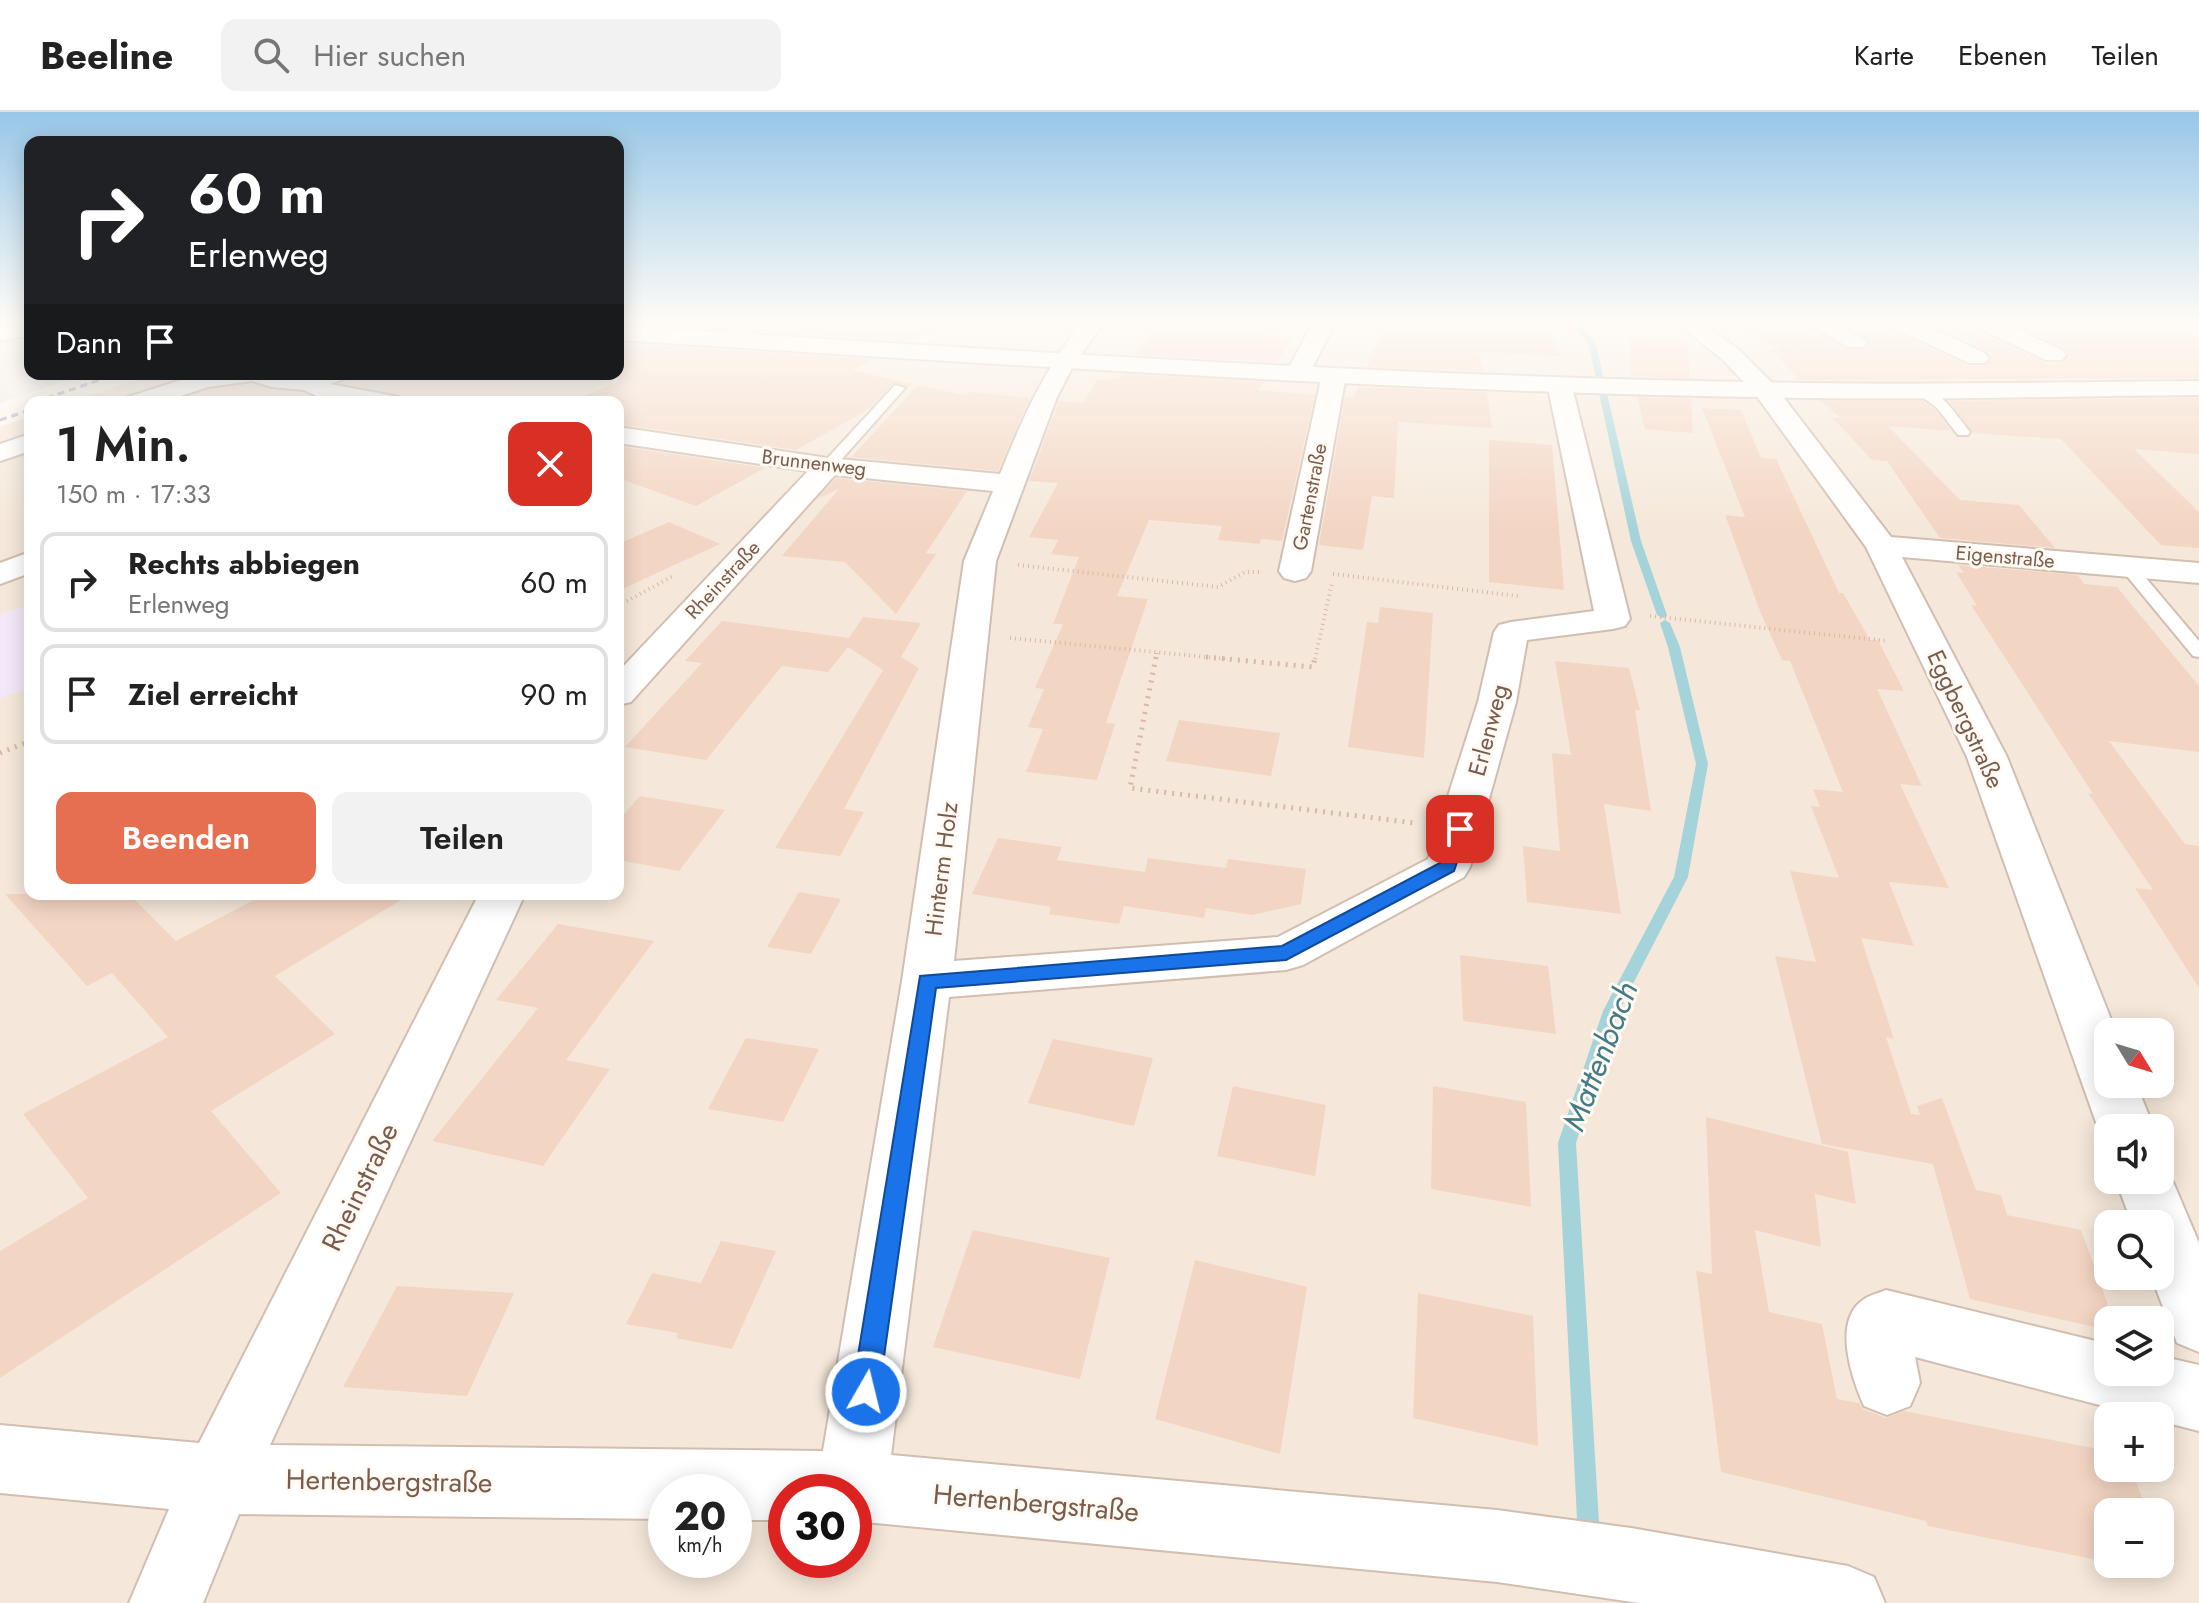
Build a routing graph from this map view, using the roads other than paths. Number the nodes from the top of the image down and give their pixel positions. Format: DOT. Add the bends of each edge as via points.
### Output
graph roads {
  1 [pos="1765,390"];
  2 [pos="1921,390"];
  3 [pos="325,391"];
  4 [pos="897,391"];
  5 [pos="1048,391"];
  6 [pos="1331,391"];
  7 [pos="1570,391"];
  8 [pos="350,396"];
  9 [pos="1963,432"];
  10 [pos="624,436"];
  11 [pos="24,444"];
  12 [pos="0,453"];
  13 [pos="828,466"];
  14 [pos="1011,484"];
  15 [pos="1881,546"];
  16 [pos="24,564"];
  17 [pos="2128,567"];
  18 [pos="1295,571"];
  19 [pos="2199,573"];
  20 [pos="0,574"];
  21 [pos="2199,652"];
  22 [pos="624,687"];
  23 [pos="499,900"];
  24 [pos="927,981"];
  25 [pos="2094,1042"];
  26 [pos="2151,1194"];
  27 [pos="2195,1303"];
  28 [pos="1887,1383"];
  29 [pos="2199,1398"];
  30 [pos="0,1459"];
  31 [pos="854,1474"];
  32 [pos="218,1479"];
  33 [pos="768,1485"];
  34 [pos="872,1488"];
  35 [pos="166,1603"];
  36 [pos="1848,1603"];
  1 -- 15 [label="street, Eggbergstraße"];
  2 -- 9 [label="lane"];
  3 -- 8 [label="street"];
  4 -- 13 [label="lane"];
  5 -- 14 [label="street, Hinterm Holz"];
  6 -- 18 [label="street, Gartenstraße"];
  7 -- 24 [label="street, Erlenweg" via="1613,619 1511,632 1497,702 1448,867 1286,953"];
  10 -- 13 [label="street, Brunnenweg"];
  11 -- 12 [label="street"];
  13 -- 14 [label="street, Brunnenweg"];
  13 -- 22 [label="street, Rheinstraße"];
  14 -- 24 [label="street, Hinterm Holz" via="980,561"];
  15 -- 17 [label="street, Eigenstraße"];
  15 -- 25 [label="street, Eggbergstraße" via="1987,757"];
  16 -- 20 [label="street"];
  17 -- 19 [label="street, Eigenstraße"];
  17 -- 21 [label="lane"];
  23 -- 32 [label="street, Rheinstraße"];
  24 -- 31 [label="street, Hinterm Holz"];
  26 -- 27 [label="street"];
  28 -- 29 [label="street" via="1878,1328 1886,1320"];
  30 -- 32 [label="street"];
  32 -- 33 [label="street, Hertenbergstraße"];
  32 -- 35 [label="street, Rheinstraße"];
  34 -- 36 [label="street, Hertenbergstraße" via="1497,1546"];
}
